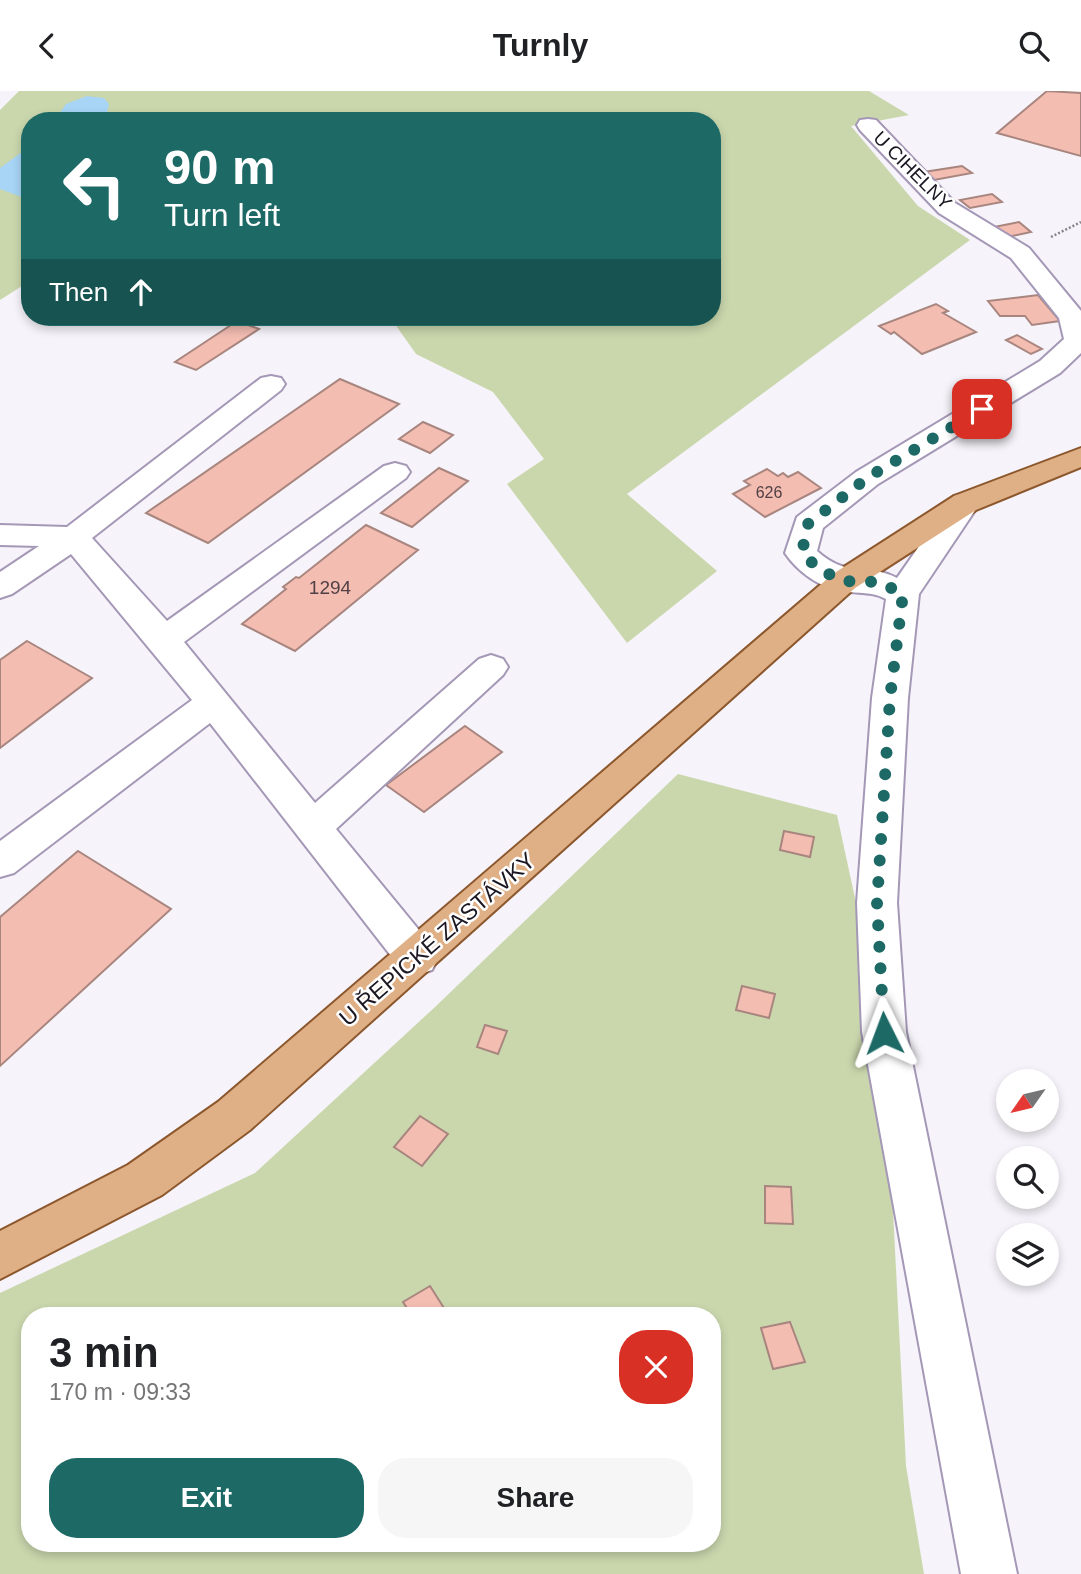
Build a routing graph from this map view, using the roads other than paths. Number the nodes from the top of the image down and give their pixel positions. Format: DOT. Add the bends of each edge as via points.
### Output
graph roads {
  1 [pos="869,125"];
  2 [pos="271,384"];
  3 [pos="1081,457"];
  4 [pos="395,472"];
  5 [pos="965,503"];
  6 [pos="0,535"];
  7 [pos="74,537"];
  8 [pos="844,581"];
  9 [pos="0,587"];
  10 [pos="903,594"];
  11 [pos="164,640"];
  12 [pos="491,667"];
  13 [pos="214,702"];
  14 [pos="313,827"];
  15 [pos="0,862"];
  16 [pos="417,958"];
  17 [pos="0,1256"];
  18 [pos="989,1574"];
  1 -- 8 [label="street, U CIHELNY" via="947,208 1020,253 1072,317 1078,341 1051,367 867,478 808,524 802,552 818,569"];
  2 -- 7 [label="street"];
  3 -- 5 [label="main road, U ŘEPICKÉ ZASTÁVKY"];
  4 -- 11 [label="street"];
  5 -- 8 [label="main road, U ŘEPICKÉ ZASTÁVKY"];
  5 -- 10 [label="street"];
  6 -- 7 [label="street"];
  7 -- 9 [label="street"];
  7 -- 11 [label="street"];
  8 -- 10 [label="street" via="879,582"];
  8 -- 16 [label="main road, U ŘEPICKÉ ZASTÁVKY"];
  10 -- 18 [label="street" via="890,698 877,903 884,1033"];
  11 -- 13 [label="street"];
  12 -- 14 [label="street"];
  13 -- 14 [label="street"];
  13 -- 15 [label="street"];
  14 -- 16 [label="street"];
  16 -- 17 [label="main road, U ŘEPICKÉ ZASTÁVKY" via="234,1115 156,1172"];
}
